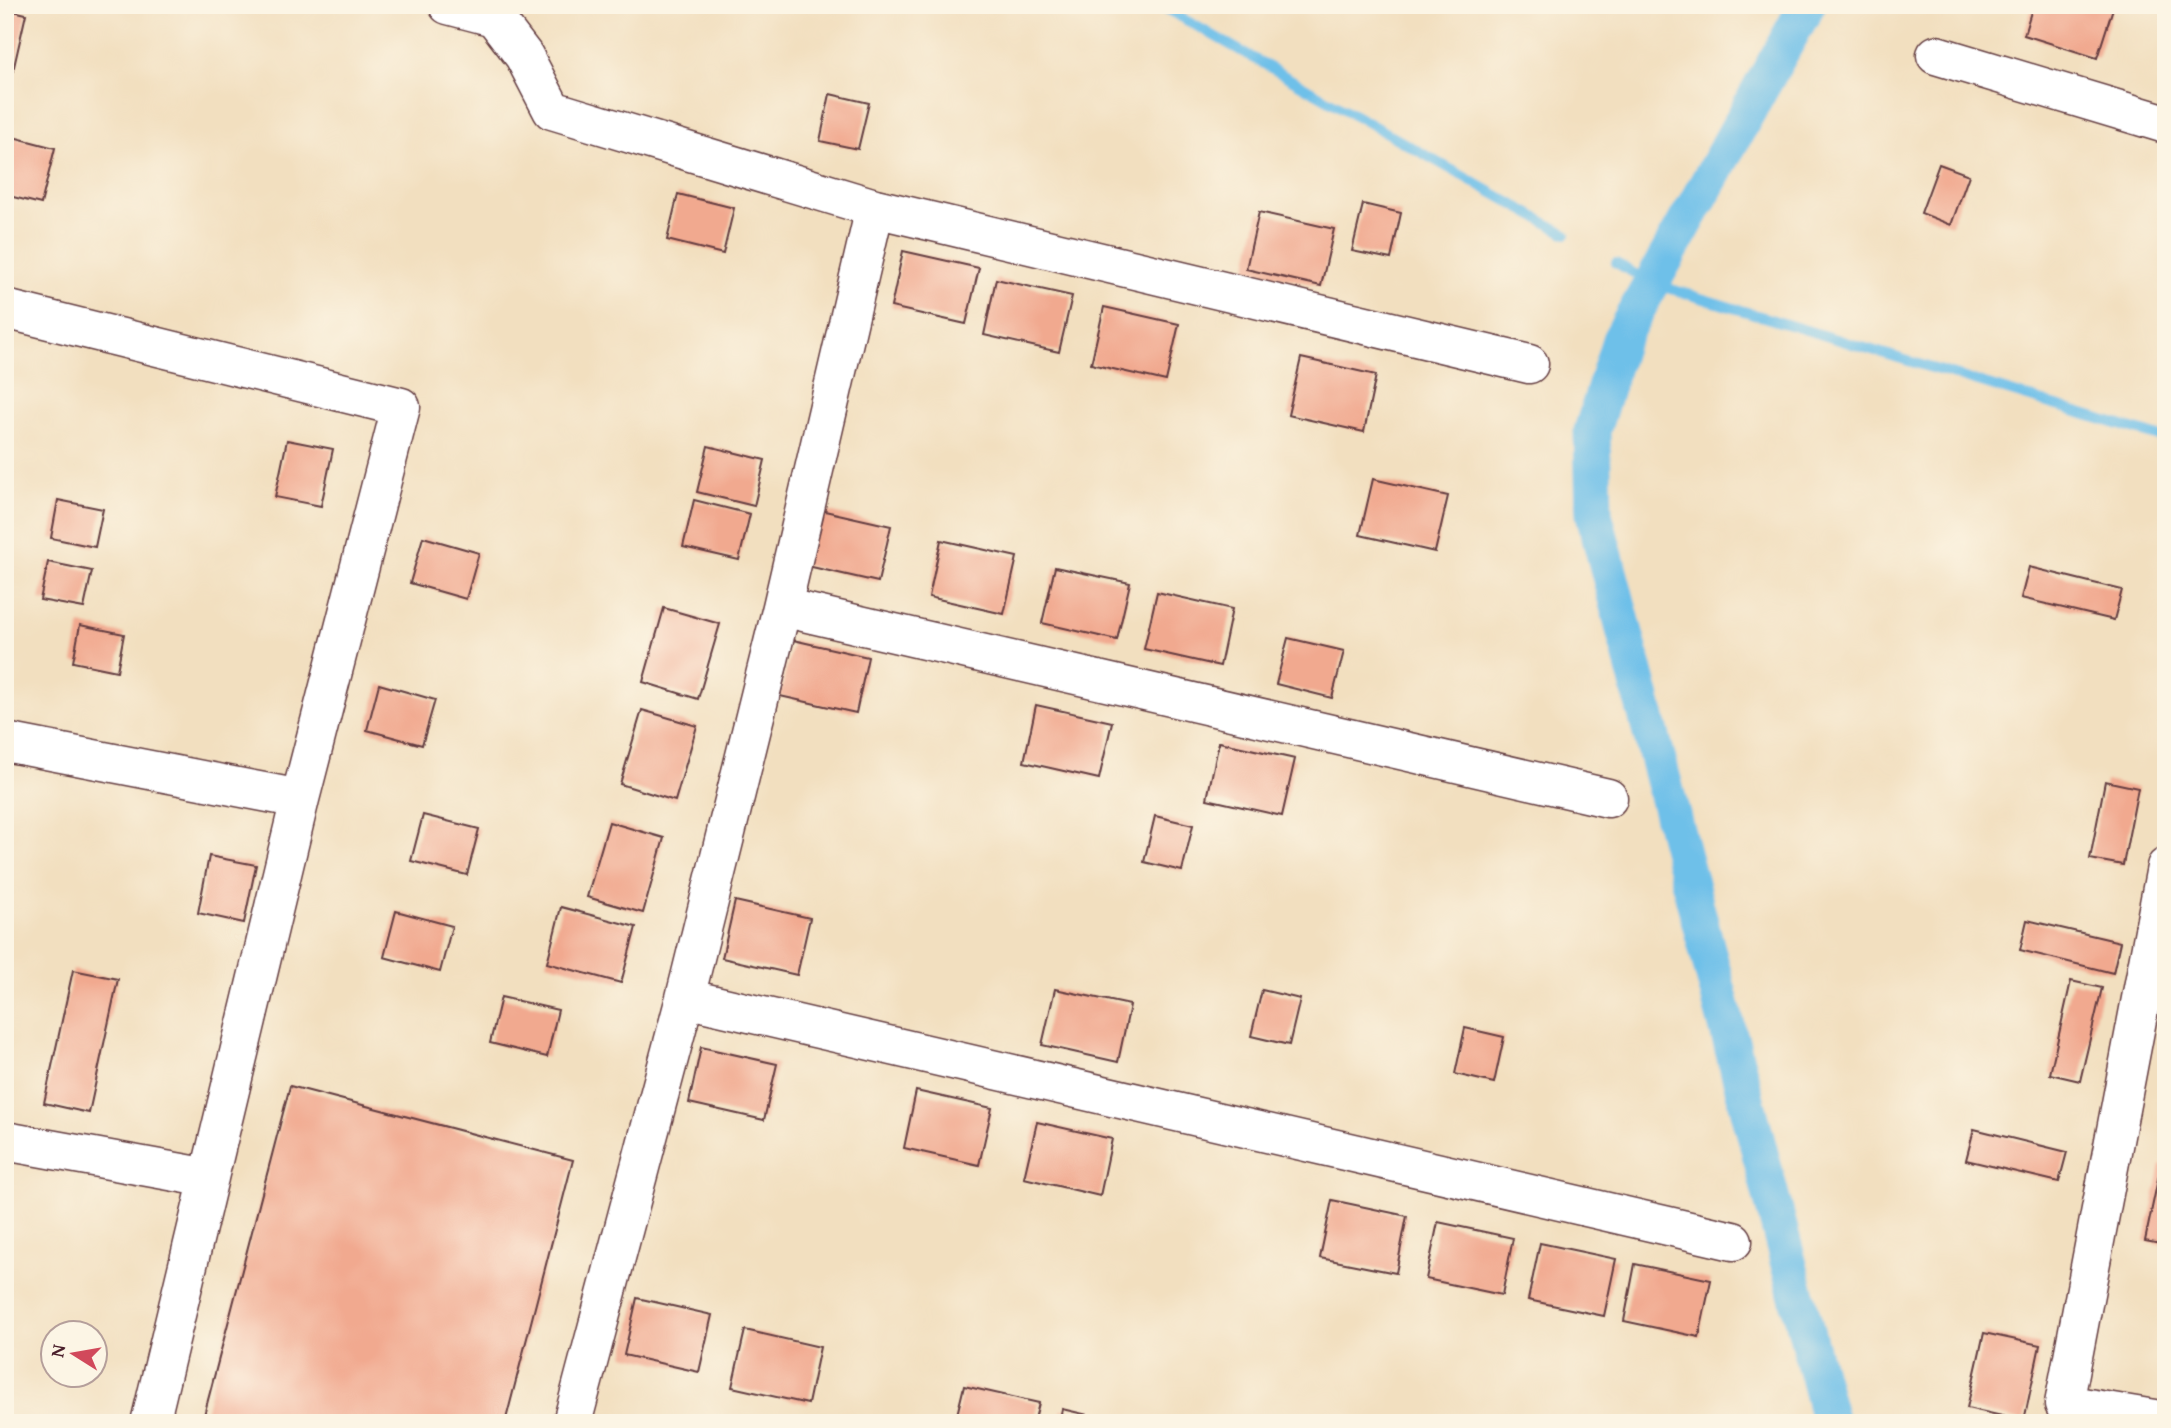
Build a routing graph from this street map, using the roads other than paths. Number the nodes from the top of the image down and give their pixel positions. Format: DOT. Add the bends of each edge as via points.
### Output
graph roads {
  1 [pos="448,5"];
  2 [pos="1936,55"];
  3 [pos="2166,124"];
  4 [pos="875,208"];
  5 [pos="5,309"];
  6 [pos="1529,364"];
  7 [pos="782,607"];
  8 [pos="5,742"];
  9 [pos="1608,798"];
  10 [pos="300,799"];
  11 [pos="2166,867"];
  12 [pos="685,998"];
  13 [pos="5,1142"];
  14 [pos="209,1178"];
  15 [pos="1733,1241"];
  16 [pos="2166,1421"];
  17 [pos="150,1423"];
  18 [pos="572,1423"];
  1 -- 4 [label="street" via="494,17 524,56 552,110"];
  2 -- 3 [label="street"];
  4 -- 6 [label="street"];
  4 -- 7 [label="street"];
  5 -- 10 [label="street" via="401,407"];
  7 -- 9 [label="street"];
  7 -- 12 [label="street"];
  8 -- 10 [label="street"];
  10 -- 14 [label="street"];
  11 -- 16 [label="street" via="2064,1404"];
  12 -- 15 [label="street"];
  12 -- 18 [label="street"];
  13 -- 14 [label="street"];
  14 -- 17 [label="street"];
}
